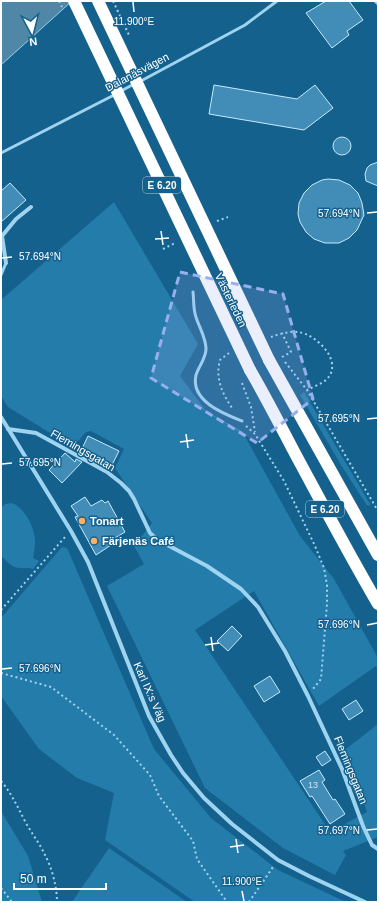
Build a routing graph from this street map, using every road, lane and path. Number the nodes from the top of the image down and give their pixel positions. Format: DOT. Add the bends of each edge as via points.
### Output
graph roads {
  1 [pos="74,1"];
  2 [pos="98,1"];
  3 [pos="277,1"];
  4 [pos="375,1"];
  5 [pos="378,4"];
  6 [pos="1,153"];
  7 [pos="31,207"];
  8 [pos="228,217"];
  9 [pos="217,221"];
  10 [pos="175,243"];
  11 [pos="163,249"];
  12 [pos="6,263"];
  13 [pos="1,276"];
  14 [pos="193,292"];
  15 [pos="282,333"];
  16 [pos="241,381"];
  17 [pos="1,417"];
  18 [pos="242,421"];
  19 [pos="8,429"];
  20 [pos="378,511"];
  21 [pos="72,531"];
  22 [pos="378,555"];
  23 [pos="378,604"];
  24 [pos="1,610"];
  25 [pos="1,673"];
  26 [pos="308,696"];
  27 [pos="1,781"];
  28 [pos="378,849"];
  29 [pos="278,860"];
  30 [pos="1,888"];
  31 [pos="12,902"];
  32 [pos="57,902"];
  33 [pos="227,902"];
  34 [pos="249,902"];
  35 [pos="365,902"];
  1 -- 23 [label="highway, Västerleden / E 6.20, bridge" via="250,370"];
  2 -- 22 [label="highway, Västerleden / E 6.20, bridge" via="269,360"];
  3 -- 6 [label="lane, Dalanäsvägen" via="238,28"];
  4 -- 5 [label="lane"];
  7 -- 12 [label="street" via="16,219 2,236"];
  8 -- 9 [label="path"];
  10 -- 11 [label="path"];
  12 -- 13 [label="lane"];
  14 -- 18 [label="lane" via="194,309 206,349 196,375 198,392 222,414"];
  15 -- 20 [label="path" via="292,352 281,356 306,390"];
  16 -- 26 [label="path" via="251,407 255,434 284,481 315,546 326,577 327,604 321,679"];
  17 -- 19 [label="street, Karl IX:s Väg"];
  19 -- 21 [label="street, Karl IX:s Väg"];
  19 -- 26 [label="street, Flemingsgatan" via="36,433 121,482 132,495 150,533 241,589 258,607"];
  21 -- 24 [label="path"];
  21 -- 29 [label="street, Karl IX:s Väg" via="88,562 149,716 171,755 204,798"];
  25 -- 33 [label="path" via="51,687 114,735 150,775 159,796 193,841 197,859"];
  26 -- 28 [label="street, Flemingsgatan" via="342,769 363,826 372,844"];
  27 -- 32 [label="path" via="10,792 45,855 53,875"];
  29 -- 34 [label="path"];
  29 -- 35 [label="street, Karl IX:s Väg"];
  30 -- 31 [label="path"];
}
